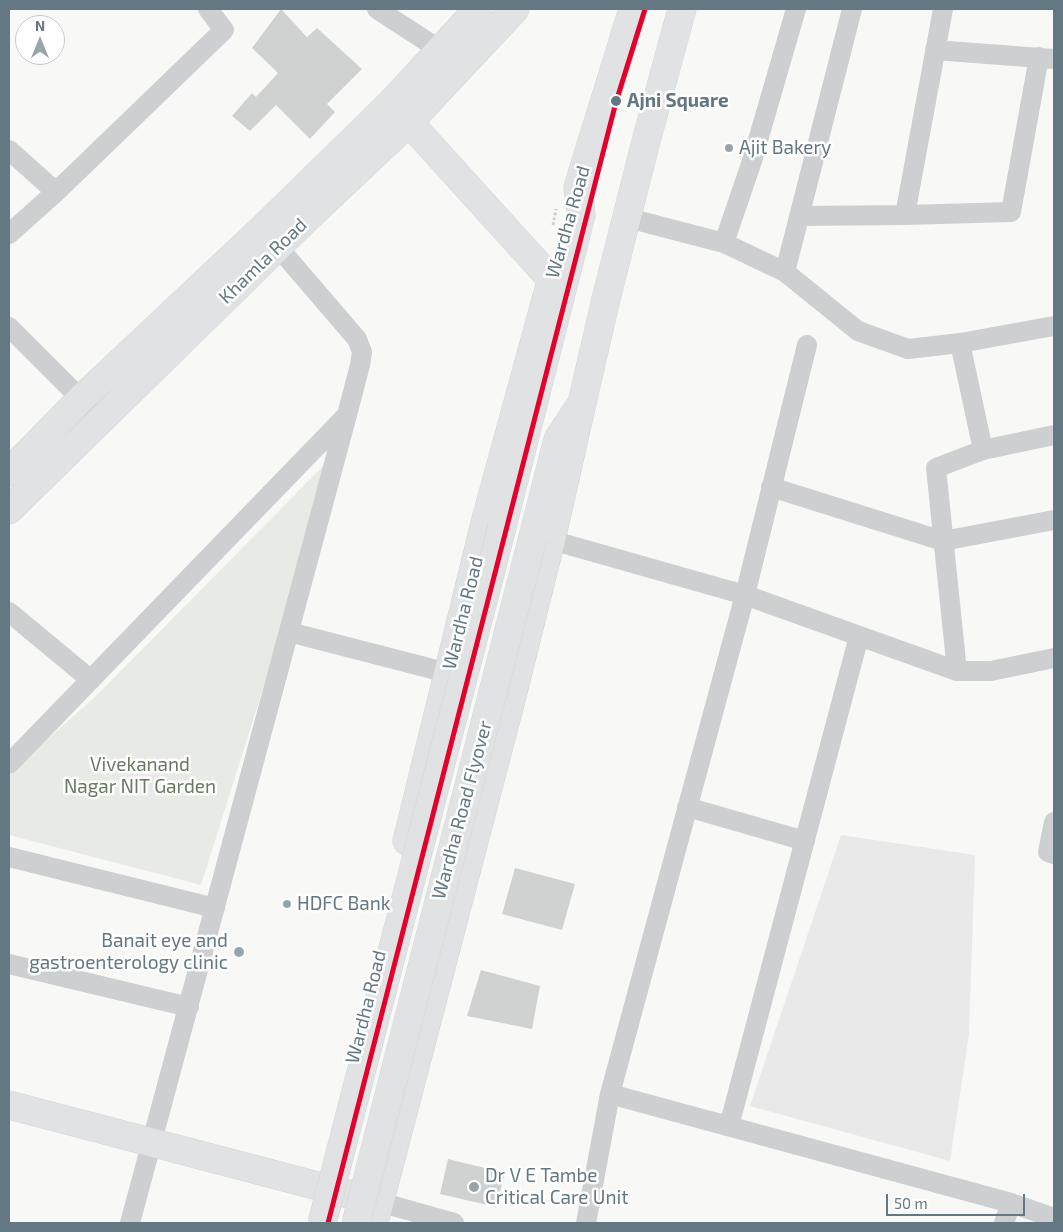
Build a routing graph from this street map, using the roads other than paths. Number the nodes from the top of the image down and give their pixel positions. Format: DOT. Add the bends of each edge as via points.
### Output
graph roads {
  1 [pos="208,9"];
  2 [pos="377,9"];
  3 [pos="478,9"];
  4 [pos="515,9"];
  5 [pos="634,9"];
  6 [pos="682,9"];
  7 [pos="796,9"];
  8 [pos="852,9"];
  9 [pos="943,9"];
  10 [pos="440,50"];
  11 [pos="936,50"];
  12 [pos="1046,58"];
  13 [pos="400,112"];
  14 [pos="9,150"];
  15 [pos="578,187"];
  16 [pos="56,192"];
  17 [pos="905,215"];
  18 [pos="800,216"];
  19 [pos="628,218"];
  20 [pos="9,234"];
  21 [pos="724,243"];
  22 [pos="278,247"];
  23 [pos="785,272"];
  24 [pos="552,280"];
  25 [pos="1054,326"];
  26 [pos="9,327"];
  27 [pos="960,343"];
  28 [pos="807,345"];
  29 [pos="81,399"];
  30 [pos="582,403"];
  31 [pos="347,415"];
  32 [pos="101,419"];
  33 [pos="1054,435"];
  34 [pos="983,450"];
  35 [pos="9,472"];
  36 [pos="771,487"];
  37 [pos="9,510"];
  38 [pos="1054,520"];
  39 [pos="551,540"];
  40 [pos="943,541"];
  41 [pos="745,595"];
  42 [pos="9,612"];
  43 [pos="289,632"];
  44 [pos="859,636"];
  45 [pos="1054,658"];
  46 [pos="957,670"];
  47 [pos="448,673"];
  48 [pos="91,680"];
  49 [pos="9,764"];
  50 [pos="687,807"];
  51 [pos="1054,822"];
  52 [pos="805,841"];
  53 [pos="1054,854"];
  54 [pos="9,857"];
  55 [pos="215,908"];
  56 [pos="9,964"];
  57 [pos="189,1007"];
  58 [pos="610,1094"];
  59 [pos="9,1105"];
  60 [pos="729,1126"];
  61 [pos="153,1143"];
  62 [pos="319,1188"];
  63 [pos="1011,1203"];
  64 [pos="377,1213"];
  65 [pos="1048,1219"];
  66 [pos="130,1223"];
  67 [pos="310,1223"];
  68 [pos="322,1223"];
  69 [pos="356,1223"];
  70 [pos="454,1223"];
  71 [pos="586,1223"];
  72 [pos="1004,1223"];
  1 -- 16 [label="street" via="224,30"];
  2 -- 10 [label="street"];
  3 -- 10 [label="main road, Khamla Road"];
  4 -- 13 [label="main road, Khamla Road"];
  5 -- 15 [label="main road, Wardha Road"];
  6 -- 19 [label="main road"];
  7 -- 21 [label="street" via="752,161"];
  8 -- 18 [label="street"];
  9 -- 11 [label="street"];
  10 -- 13 [label="main road, Khamla Road"];
  11 -- 12 [label="street"];
  11 -- 17 [label="street"];
  12 -- 17 [label="street" via="1011,212"];
  13 -- 22 [label="main road, Khamla Road"];
  13 -- 24 [label="main road"];
  13 -- 29 [label="main road, Khamla Road" via="262,229"];
  14 -- 16 [label="street"];
  15 -- 24 [label="main road, Wardha Road"];
  15 -- 68 [label="main road, Wardha Road Flyover, bridge" via="581,215 576,237"];
  16 -- 20 [label="street"];
  17 -- 18 [label="street"];
  18 -- 23 [label="street"];
  19 -- 21 [label="street"];
  19 -- 30 [label="main road"];
  21 -- 23 [label="street"];
  22 -- 31 [label="street" via="357,339 362,352"];
  22 -- 32 [label="main road, Khamla Road"];
  23 -- 27 [label="street" via="858,331 908,349"];
  24 -- 47 [label="main road, Wardha Road" via="506,442"];
  25 -- 27 [label="street"];
  26 -- 29 [label="street"];
  27 -- 34 [label="street"];
  28 -- 36 [label="street"];
  29 -- 32 [label="street"];
  29 -- 35 [label="main road, Khamla Road"];
  30 -- 39 [label="main road"];
  30 -- 69 [label="main road, Wardha Road Flyover, bridge" via="558,439"];
  31 -- 43 [label="street"];
  31 -- 48 [label="street"];
  32 -- 37 [label="main road, Khamla Road"];
  33 -- 34 [label="street"];
  34 -- 40 [label="street" via="936,468"];
  36 -- 40 [label="street"];
  36 -- 41 [label="street"];
  38 -- 40 [label="street"];
  39 -- 41 [label="street"];
  39 -- 64 [label="main road"];
  40 -- 46 [label="street"];
  41 -- 44 [label="street"];
  41 -- 50 [label="street"];
  42 -- 48 [label="street"];
  43 -- 47 [label="street"];
  43 -- 55 [label="street"];
  44 -- 46 [label="street"];
  44 -- 52 [label="street"];
  45 -- 46 [label="street" via="991,670"];
  47 -- 62 [label="main road, Wardha Road"];
  48 -- 49 [label="street"];
  50 -- 52 [label="street"];
  50 -- 58 [label="street"];
  51 -- 53 [label="street" via="1048,852"];
  52 -- 60 [label="street"];
  54 -- 55 [label="street"];
  55 -- 57 [label="street"];
  56 -- 57 [label="street"];
  57 -- 61 [label="street"];
  58 -- 60 [label="street"];
  58 -- 71 [label="street"];
  59 -- 61 [label="main road"];
  60 -- 63 [label="street"];
  61 -- 62 [label="main road"];
  61 -- 66 [label="street"];
  62 -- 64 [label="main road"];
  62 -- 67 [label="main road, Wardha Road"];
  63 -- 65 [label="street"];
  63 -- 72 [label="street"];
  64 -- 70 [label="street"];
}
